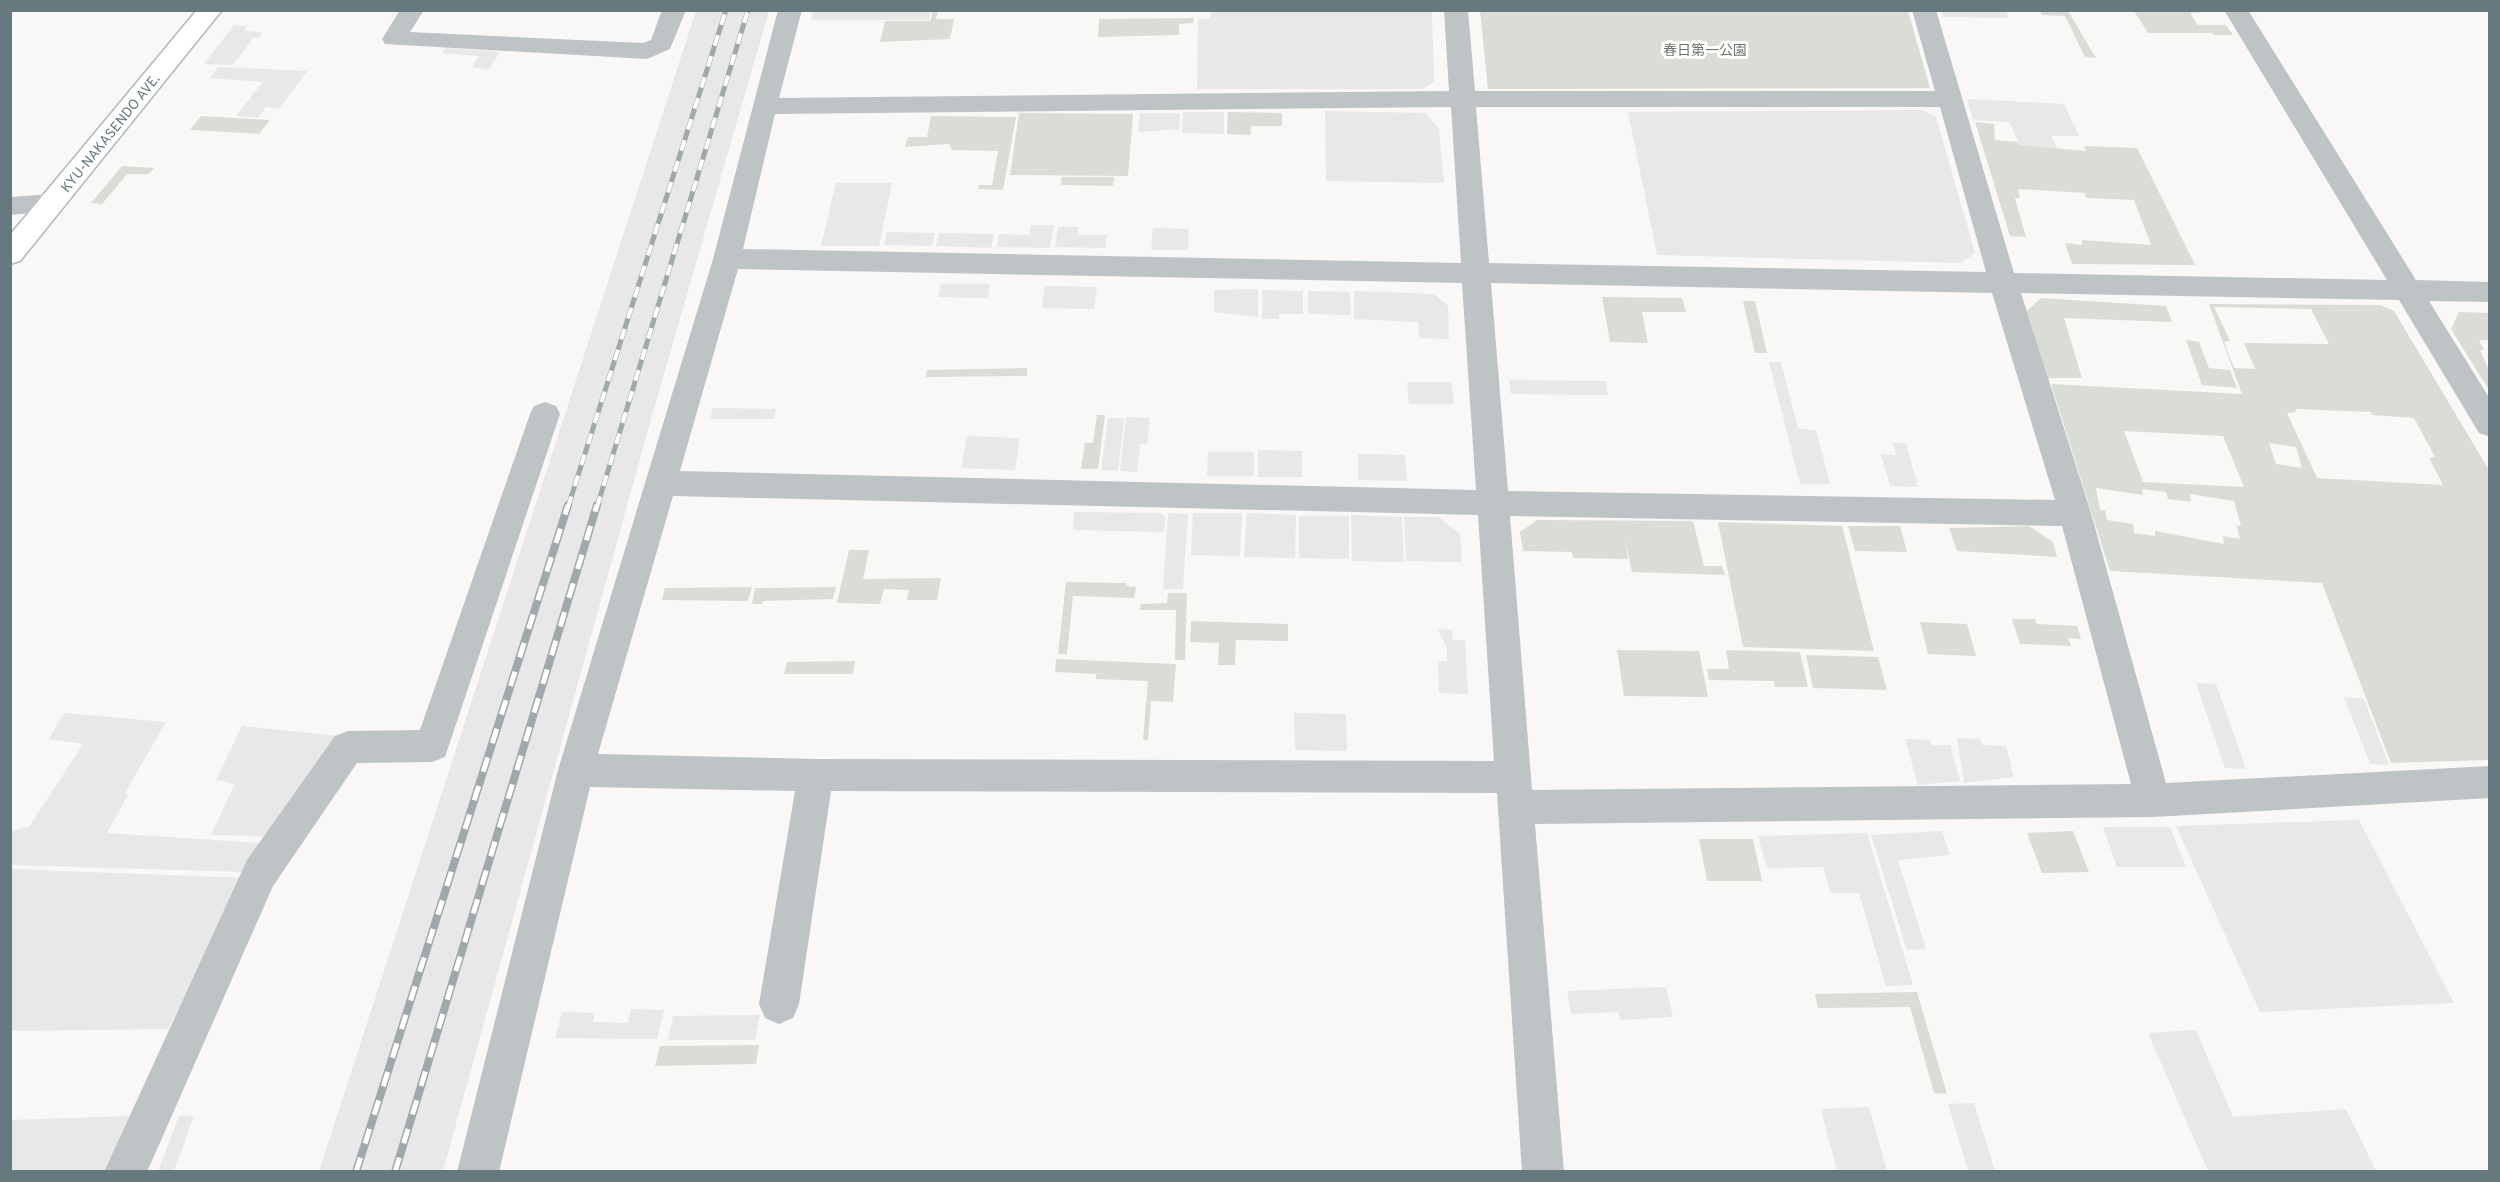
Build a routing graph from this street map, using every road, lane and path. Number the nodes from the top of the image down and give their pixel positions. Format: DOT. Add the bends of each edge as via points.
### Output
graph roads {
  1 [pos="210,10"];
  2 [pos="412,10"];
  3 [pos="674,10"];
  4 [pos="790,10"];
  5 [pos="1456,10"];
  6 [pos="1924,10"];
  7 [pos="2236,10"];
  8 [pos="1464,99"];
  9 [pos="1950,99"];
  10 [pos="764,106"];
  11 [pos="52,203"];
  12 [pos="10,206"];
  13 [pos="10,254"];
  14 [pos="727,259"];
  15 [pos="1474,272"];
  16 [pos="2003,282"];
  17 [pos="2408,291"];
  18 [pos="2490,292"];
  19 [pos="544,414"];
  20 [pos="2490,425"];
  21 [pos="661,483"];
  22 [pos="1493,503"];
  23 [pos="2075,513"];
  24 [pos="576,770"];
  25 [pos="816,775"];
  26 [pos="2490,782"];
  27 [pos="1514,792"];
  28 [pos="2153,800"];
  29 [pos="779,1004"];
  30 [pos="125,1172"];
  31 [pos="478,1172"];
  32 [pos="1543,1172"];
  1 -- 11 [label="main road, KYU-NAKASENDO AVE."];
  2 -- 3 [label="street" via="394,39 648,51 661,44"];
  4 -- 10 [label="street"];
  5 -- 8 [label="street"];
  6 -- 9 [label="street"];
  7 -- 17 [label="street"];
  8 -- 9 [label="street"];
  8 -- 10 [label="street"];
  8 -- 15 [label="street"];
  9 -- 16 [label="street"];
  10 -- 14 [label="street"];
  11 -- 12 [label="street"];
  11 -- 13 [label="main road, KYU-NAKASENDO AVE."];
  14 -- 15 [label="street"];
  14 -- 21 [label="street"];
  15 -- 16 [label="street"];
  15 -- 22 [label="street"];
  16 -- 17 [label="street"];
  16 -- 23 [label="street"];
  17 -- 18 [label="street"];
  17 -- 20 [label="street"];
  19 -- 30 [label="street" via="432,746 348,747 260,873"];
  21 -- 22 [label="street"];
  21 -- 24 [label="street"];
  22 -- 23 [label="street"];
  22 -- 27 [label="street"];
  23 -- 28 [label="street"];
  24 -- 25 [label="street"];
  24 -- 31 [label="street"];
  25 -- 27 [label="street"];
  25 -- 29 [label="street"];
  26 -- 28 [label="street"];
  27 -- 28 [label="street"];
  27 -- 32 [label="street"];
}
